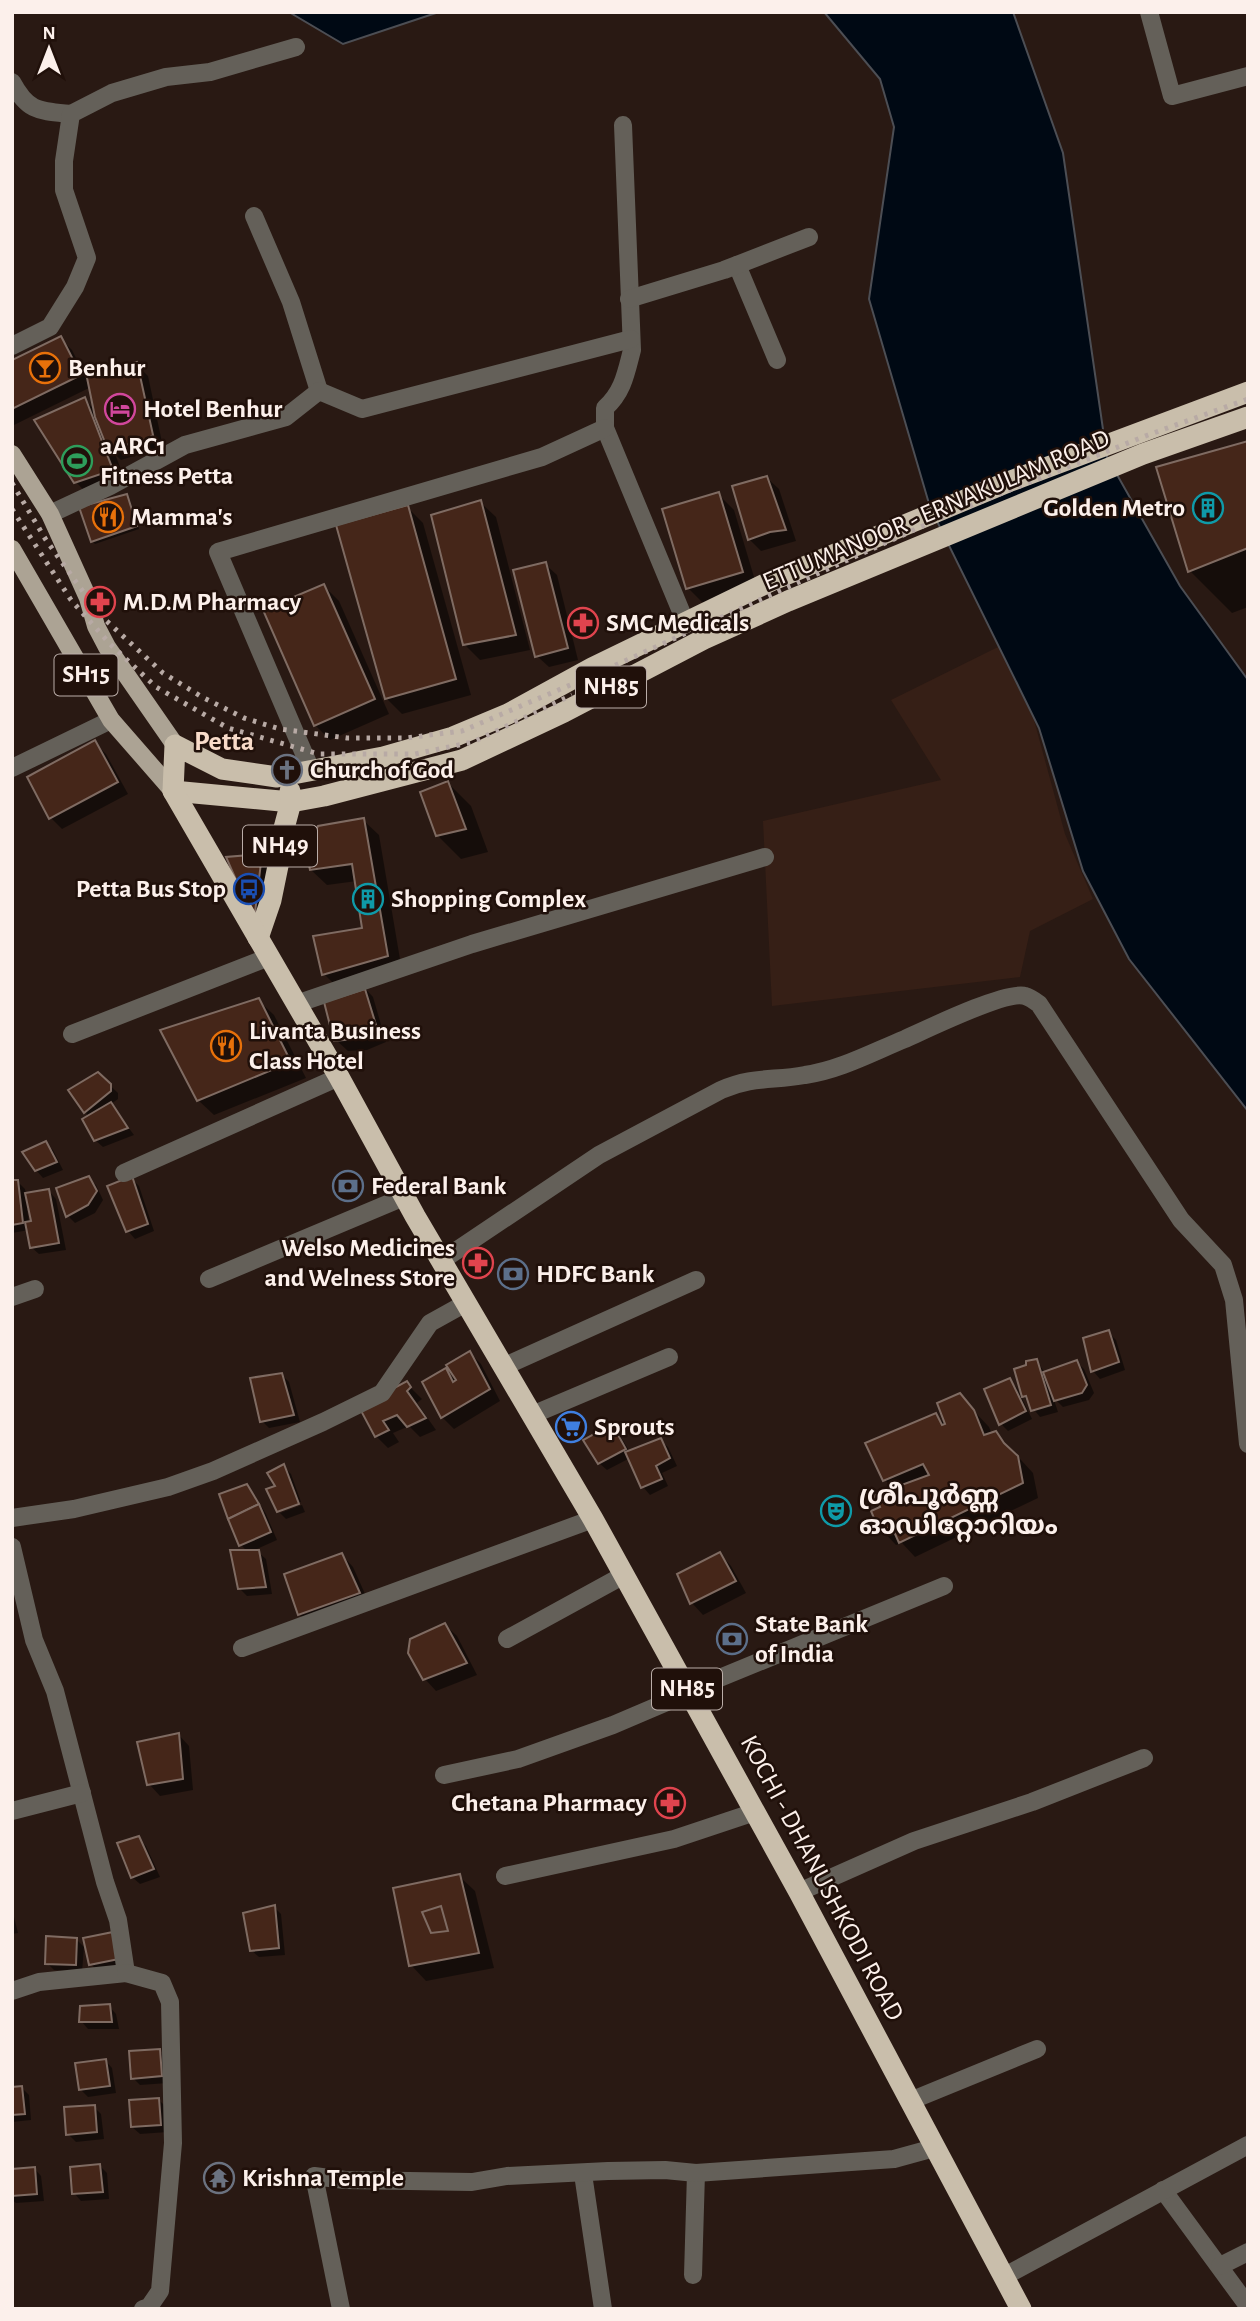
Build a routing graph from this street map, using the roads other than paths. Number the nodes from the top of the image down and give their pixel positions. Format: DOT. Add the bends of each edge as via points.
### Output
graph roads {
  1 [pos="1149,12"];
  2 [pos="296,47"];
  3 [pos="1248,76"];
  4 [pos="12,82"];
  5 [pos="71,114"];
  6 [pos="623,125"];
  7 [pos="254,216"];
  8 [pos="809,237"];
  9 [pos="737,265"];
  10 [pos="629,299"];
  11 [pos="631,339"];
  12 [pos="12,346"];
  13 [pos="777,360"];
  14 [pos="319,391"];
  15 [pos="1248,392"];
  16 [pos="1248,417"];
  17 [pos="605,428"];
  18 [pos="12,454"];
  19 [pos="50,514"];
  20 [pos="12,550"];
  21 [pos="773,580"];
  22 [pos="788,601"];
  23 [pos="685,621"];
  24 [pos="111,720"];
  25 [pos="174,745"];
  26 [pos="12,768"];
  27 [pos="311,770"];
  28 [pos="289,775"];
  29 [pos="173,791"];
  30 [pos="291,802"];
  31 [pos="765,858"];
  32 [pos="263,947"];
  33 [pos="296,1004"];
  34 [pos="72,1034"];
  35 [pos="339,1077"];
  36 [pos="124,1173"];
  37 [pos="404,1197"];
  38 [pos="441,1261"];
  39 [pos="209,1279"];
  40 [pos="696,1280"];
  41 [pos="35,1289"];
  42 [pos="12,1297"];
  43 [pos="466,1303"];
  44 [pos="669,1357"];
  45 [pos="503,1367"];
  46 [pos="532,1415"];
  47 [pos="1248,1444"];
  48 [pos="12,1518"];
  49 [pos="593,1519"];
  50 [pos="12,1547"];
  51 [pos="624,1575"];
  52 [pos="944,1586"];
  53 [pos="507,1639"];
  54 [pos="242,1648"];
  55 [pos="688,1691"];
  56 [pos="1144,1758"];
  57 [pos="444,1775"];
  58 [pos="82,1793"];
  59 [pos="12,1811"];
  60 [pos="755,1812"];
  61 [pos="505,1876"];
  62 [pos="799,1892"];
  63 [pos="126,1973"];
  64 [pos="12,1991"];
  65 [pos="1037,2049"];
  66 [pos="909,2101"];
  67 [pos="1248,2145"];
  68 [pos="934,2148"];
  69 [pos="696,2173"];
  70 [pos="583,2174"];
  71 [pos="1163,2190"];
  72 [pos="1248,2252"];
  73 [pos="1220,2266"];
  74 [pos="693,2275"];
  75 [pos="1003,2277"];
  76 [pos="1248,2306"];
  77 [pos="143,2309"];
  78 [pos="341,2309"];
  79 [pos="603,2309"];
  80 [pos="1021,2309"];
  1 -- 3 [label="street" via="1172,96"];
  2 -- 5 [label="street" via="112,93"];
  4 -- 5 [label="street" via="23,102 44,112"];
  5 -- 12 [label="street" via="64,190 87,258 50,327"];
  6 -- 10 [label="street"];
  7 -- 14 [label="street" via="292,302"];
  8 -- 9 [label="street"];
  9 -- 10 [label="street"];
  9 -- 13 [label="street"];
  10 -- 11 [label="street"];
  11 -- 14 [label="street" via="362,409"];
  11 -- 17 [label="street" via="623,385 605,408"];
  14 -- 19 [label="street" via="286,417 185,445"];
  15 -- 21 [label="highway" via="1008,482"];
  16 -- 22 [label="highway, ETTUMANOOR - ERNAKULAM ROAD / NH85" via="1181,440"];
  17 -- 23 [label="street"];
  17 -- 27 [label="street" via="542,457 218,552"];
  18 -- 19 [label="main road"];
  19 -- 25 [label="main road" via="107,647"];
  20 -- 24 [label="main road, SH15"];
  21 -- 22 [label="highway"];
  21 -- 23 [label="highway"];
  22 -- 30 [label="highway, ETTUMANOOR - ERNAKULAM ROAD / NH85" via="462,760"];
  23 -- 27 [label="highway" via="508,714 453,737 383,757"];
  24 -- 26 [label="street"];
  24 -- 29 [label="main road, SH15"];
  25 -- 28 [label="highway" via="222,769"];
  25 -- 29 [label="highway"];
  27 -- 28 [label="highway"];
  28 -- 30 [label="highway, NH49 / NH49"];
  29 -- 30 [label="highway, ETTUMANOOR - ERNAKULAM ROAD / NH85"];
  29 -- 32 [label="highway, KOCHI - DHANUSHKODI ROAD"];
  30 -- 32 [label="highway, NH49 / NH49"];
  31 -- 33 [label="street" via="472,944"];
  32 -- 33 [label="highway, KOCHI - DHANUSHKODI ROAD"];
  32 -- 34 [label="street"];
  33 -- 35 [label="highway, KOCHI - DHANUSHKODI ROAD"];
  35 -- 36 [label="street"];
  35 -- 37 [label="highway, KOCHI - DHANUSHKODI ROAD / NH85"];
  37 -- 38 [label="highway, KOCHI - DHANUSHKODI ROAD / NH85"];
  37 -- 39 [label="street"];
  38 -- 43 [label="highway, KOCHI - DHANUSHKODI ROAD / NH85"];
  38 -- 47 [label="street" via="599,1154 721,1090 739,1082 804,1075 843,1065 967,1012 1023,995 1039,1003 1181,1220 1223,1265 1234,1300"];
  40 -- 45 [label="street"];
  41 -- 42 [label="street"];
  43 -- 45 [label="highway, KOCHI - DHANUSHKODI ROAD / NH85"];
  43 -- 48 [label="street" via="430,1323 382,1393 323,1422 168,1487"];
  44 -- 46 [label="street"];
  45 -- 46 [label="highway, KOCHI - DHANUSHKODI ROAD / NH85"];
  46 -- 49 [label="highway, KOCHI - DHANUSHKODI ROAD / NH85"];
  49 -- 51 [label="highway, KOCHI - DHANUSHKODI ROAD / NH85"];
  49 -- 54 [label="street"];
  50 -- 58 [label="street" via="34,1640 55,1691"];
  51 -- 53 [label="street"];
  51 -- 55 [label="highway, KOCHI - DHANUSHKODI ROAD / NH85"];
  52 -- 55 [label="street"];
  55 -- 57 [label="street" via="613,1725 518,1759"];
  55 -- 60 [label="highway, KOCHI - DHANUSHKODI ROAD / NH85"];
  56 -- 62 [label="street" via="914,1841"];
  58 -- 59 [label="street"];
  58 -- 63 [label="street" via="118,1920"];
  60 -- 61 [label="street" via="674,1839"];
  60 -- 62 [label="highway, KOCHI - DHANUSHKODI ROAD / NH85"];
  62 -- 66 [label="highway, KOCHI - DHANUSHKODI ROAD / NH85"];
  63 -- 64 [label="street" via="39,1982"];
  63 -- 77 [label="street" via="162,1983 170,2002 171,2169 160,2291"];
  65 -- 66 [label="street"];
  66 -- 68 [label="highway, KOCHI - DHANUSHKODI ROAD / NH85"];
  67 -- 71 [label="street"];
  68 -- 69 [label="street" via="894,2159"];
  68 -- 75 [label="highway, KOCHI - DHANUSHKODI ROAD / NH85"];
  69 -- 70 [label="street"];
  69 -- 74 [label="street"];
  70 -- 78 [label="street" via="472,2182 313,2176"];
  70 -- 79 [label="street"];
  71 -- 73 [label="street"];
  71 -- 75 [label="street"];
  72 -- 73 [label="street"];
  73 -- 76 [label="street"];
  75 -- 80 [label="highway, KOCHI - DHANUSHKODI ROAD / NH85"];
}
